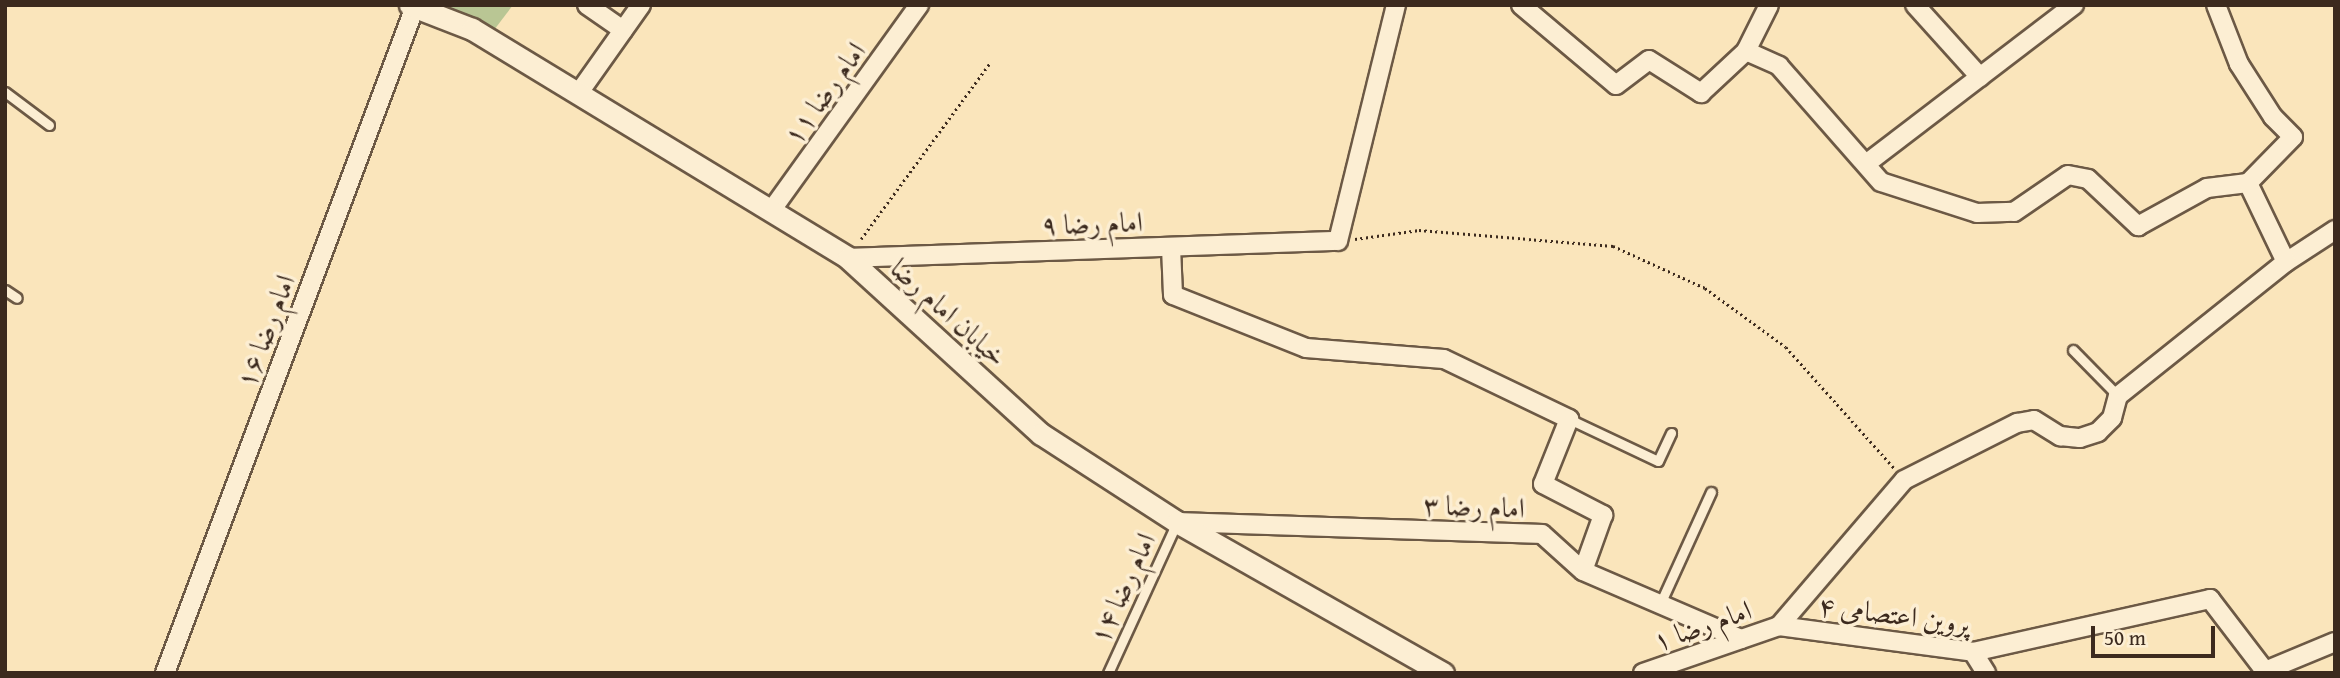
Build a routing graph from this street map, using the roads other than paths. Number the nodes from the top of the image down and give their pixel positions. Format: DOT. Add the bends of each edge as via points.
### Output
graph roads {
  1 [pos="587,5"];
  2 [pos="641,5"];
  3 [pos="919,5"];
  4 [pos="1396,5"];
  5 [pos="1521,5"];
  6 [pos="1769,5"];
  7 [pos="1915,5"];
  8 [pos="2074,5"];
  9 [pos="2216,5"];
  10 [pos="412,6"];
  11 [pos="624,30"];
  12 [pos="1746,51"];
  13 [pos="1980,77"];
  14 [pos="5,92"];
  15 [pos="578,94"];
  16 [pos="49,125"];
  17 [pos="1866,164"];
  18 [pos="2248,183"];
  19 [pos="771,211"];
  20 [pos="2335,230"];
  21 [pos="1171,247"];
  22 [pos="848,258"];
  23 [pos="2286,262"];
  24 [pos="5,289"];
  25 [pos="17,298"];
  26 [pos="2073,350"];
  27 [pos="2118,396"];
  28 [pos="1569,419"];
  29 [pos="1671,433"];
  30 [pos="1711,492"];
  31 [pos="1177,522"];
  32 [pos="1583,571"];
  33 [pos="1660,604"];
  34 [pos="1779,626"];
  35 [pos="1741,639"];
  36 [pos="2335,642"];
  37 [pos="1973,652"];
  38 [pos="1433,670"];
  39 [pos="165,673"];
  40 [pos="1108,673"];
  41 [pos="1643,673"];
  42 [pos="1986,673"];
  1 -- 11 [label="street"];
  2 -- 11 [label="street"];
  3 -- 19 [label="street, امام رضا ۱۱"];
  4 -- 21 [label="street, امام رضا ۹" via="1338,241"];
  5 -- 12 [label="street" via="1616,85 1649,60 1701,93"];
  6 -- 12 [label="street"];
  7 -- 13 [label="street"];
  8 -- 13 [label="street"];
  9 -- 18 [label="street" via="2239,64 2273,117 2293,137"];
  10 -- 15 [label="street, خیابان امام رضا" via="472,29"];
  10 -- 39 [label="street, امام رضا ۱۶"];
  11 -- 15 [label="street"];
  12 -- 17 [label="street" via="1779,65"];
  13 -- 17 [label="street"];
  14 -- 16 [label="lane"];
  15 -- 19 [label="street, خیابان امام رضا"];
  17 -- 18 [label="street" via="1881,182 1977,213 2014,212 2068,175 2088,178 2138,226 2207,188"];
  18 -- 23 [label="street"];
  19 -- 22 [label="street, خیابان امام رضا"];
  20 -- 23 [label="street"];
  21 -- 22 [label="street, امام رضا ۹"];
  21 -- 28 [label="street" via="1173,295 1306,348 1444,359"];
  22 -- 31 [label="street, خیابان امام رضا" via="1041,434"];
  23 -- 27 [label="street"];
  24 -- 25 [label="lane"];
  26 -- 27 [label="lane"];
  27 -- 34 [label="street" via="2112,418 2098,432 2080,438 2060,436 2034,420 2017,423 1904,480"];
  28 -- 29 [label="lane" via="1658,461"];
  28 -- 32 [label="street" via="1543,484 1603,515"];
  30 -- 33 [label="lane"];
  31 -- 32 [label="street, امام رضا ۳" via="1542,534"];
  31 -- 38 [label="street, خیابان امام رضا"];
  31 -- 40 [label="lane, امام رضا ۱۴"];
  32 -- 33 [label="street, امام رضا ۳"];
  33 -- 35 [label="street, امام رضا ۳"];
  34 -- 35 [label="street, امام رضا ۱"];
  34 -- 37 [label="street, پروین اعتصامی ۴"];
  35 -- 41 [label="street, امام رضا ۱"];
  36 -- 37 [label="street, پروین اعتصامی ۴" via="2265,671 2210,599"];
  37 -- 42 [label="street"];
}
